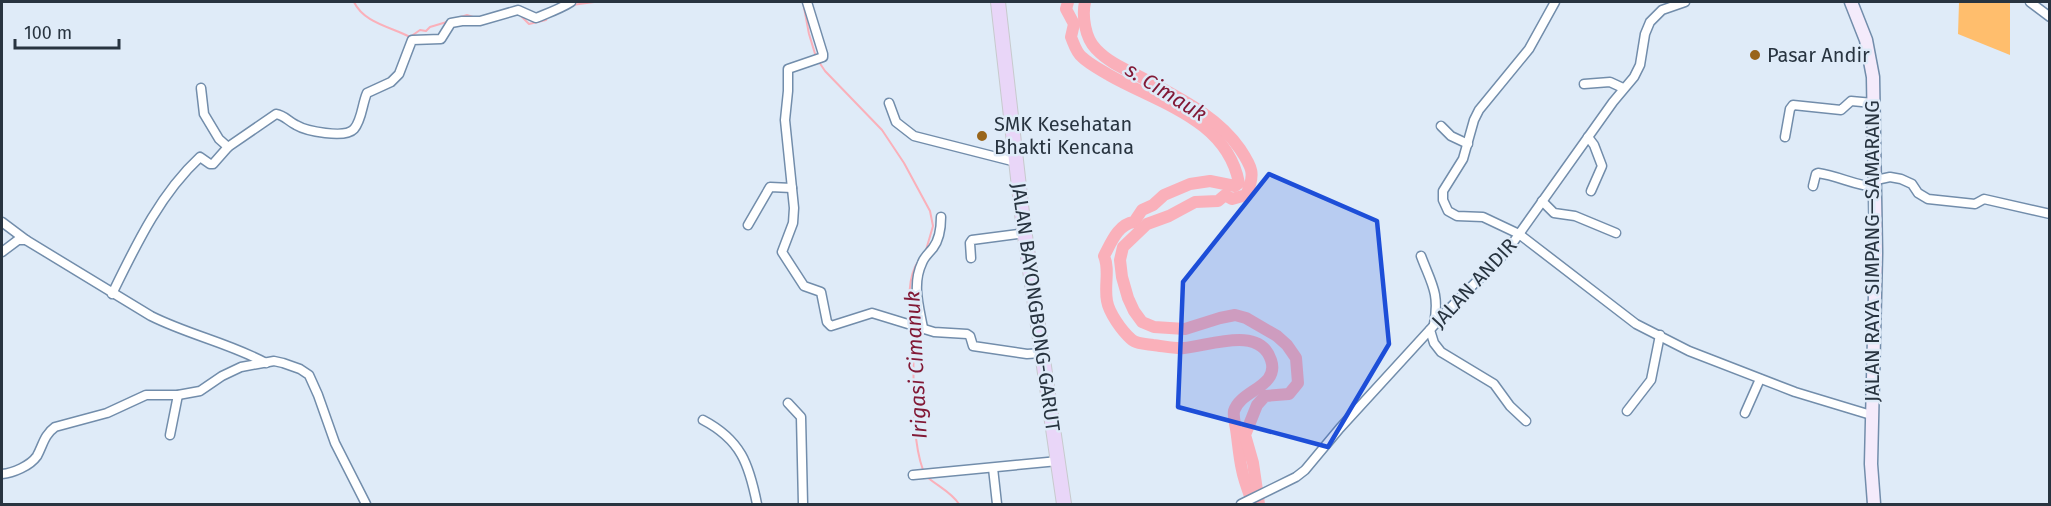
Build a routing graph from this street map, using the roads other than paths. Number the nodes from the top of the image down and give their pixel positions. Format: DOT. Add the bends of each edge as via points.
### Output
graph roads {
  1 [pos="571,2"];
  2 [pos="807,2"];
  3 [pos="998,2"];
  4 [pos="1555,2"];
  5 [pos="1685,2"];
  6 [pos="1851,2"];
  7 [pos="2030,2"];
  8 [pos="1676,4"];
  9 [pos="2049,17"];
  10 [pos="1584,84"];
  11 [pos="201,88"];
  12 [pos="1623,88"];
  13 [pos="889,103"];
  14 [pos="1874,103"];
  15 [pos="1441,126"];
  16 [pos="1785,136"];
  17 [pos="1588,137"];
  18 [pos="1468,144"];
  19 [pos="228,147"];
  20 [pos="1016,162"];
  21 [pos="1876,183"];
  22 [pos="1813,186"];
  23 [pos="792,188"];
  24 [pos="1591,192"];
  25 [pos="1542,201"];
  26 [pos="2049,214"];
  27 [pos="941,217"];
  28 [pos="2,222"];
  29 [pos="748,225"];
  30 [pos="1025,233"];
  31 [pos="1616,233"];
  32 [pos="1519,234"];
  33 [pos="26,240"];
  34 [pos="2,251"];
  35 [pos="1422,255"];
  36 [pos="971,258"];
  37 [pos="112,294"];
  38 [pos="921,327"];
  39 [pos="1432,328"];
  40 [pos="1660,336"];
  41 [pos="1041,353"];
  42 [pos="266,363"];
  43 [pos="1760,378"];
  44 [pos="178,395"];
  45 [pos="788,403"];
  46 [pos="1627,411"];
  47 [pos="1745,412"];
  48 [pos="1871,415"];
  49 [pos="703,420"];
  50 [pos="1526,421"];
  51 [pos="170,435"];
  52 [pos="1058,461"];
  53 [pos="993,468"];
  54 [pos="2,474"];
  55 [pos="913,475"];
  56 [pos="366,504"];
  57 [pos="757,504"];
  58 [pos="803,504"];
  59 [pos="997,504"];
  60 [pos="1064,504"];
  61 [pos="1241,504"];
  62 [pos="1874,504"];
  1 -- 19 [label="street" via="536,18 518,10 480,21 452,23 441,39 412,40 399,74 367,93 351,132 320,133 278,114"];
  2 -- 23 [label="street" via="823,57 788,69 785,120"];
  3 -- 20 [label="main road, JALAN BAYONGBONG-GARUT"];
  4 -- 18 [label="street" via="1529,49 1479,111"];
  5 -- 8 [label="street, JALAN ANDIR"];
  6 -- 14 [label="main road, JALAN RAYA SIMPANG—SAMARANG" via="1871,60"];
  7 -- 9 [label="street"];
  8 -- 12 [label="street, JALAN ANDIR" via="1662,10 1650,22 1640,65"];
  10 -- 12 [label="street" via="1605,82"];
  11 -- 19 [label="street" via="204,116"];
  12 -- 17 [label="street, JALAN ANDIR"];
  13 -- 20 [label="street" via="896,122 914,136"];
  14 -- 16 [label="street" via="1851,101 1840,110 1793,105"];
  14 -- 21 [label="main road, JALAN RAYA SIMPANG—SAMARANG"];
  15 -- 18 [label="street"];
  17 -- 24 [label="street" via="1602,166"];
  17 -- 25 [label="street, JALAN ANDIR"];
  18 -- 32 [label="street" via="1443,191 1444,206 1453,214 1483,217"];
  19 -- 37 [label="street" via="212,164 200,157 171,188"];
  20 -- 30 [label="main road, JALAN BAYONGBONG-GARUT"];
  21 -- 22 [label="street" via="1858,185 1818,173"];
  21 -- 26 [label="street" via="1890,177 1912,184 1918,194 1928,199 1975,204 1984,199"];
  21 -- 48 [label="main road, JALAN RAYA SIMPANG—SAMARANG"];
  23 -- 29 [label="street" via="768,188"];
  23 -- 38 [label="street" via="793,223 782,252 804,286 821,292 828,324 872,313"];
  25 -- 31 [label="street" via="1554,213 1575,216"];
  25 -- 32 [label="street, JALAN ANDIR"];
  27 -- 38 [label="street" via="940,235 923,260 917,279"];
  28 -- 33 [label="street"];
  30 -- 36 [label="street" via="972,240"];
  30 -- 41 [label="main road, JALAN BAYONGBONG-GARUT"];
  32 -- 39 [label="street, JALAN ANDIR"];
  32 -- 40 [label="street" via="1636,324"];
  33 -- 34 [label="street" via="18,240"];
  33 -- 37 [label="street"];
  35 -- 39 [label="street" via="1436,290"];
  37 -- 42 [label="street" via="169,325 243,350"];
  38 -- 41 [label="street" via="967,334 973,346"];
  39 -- 50 [label="street" via="1434,343 1441,352 1494,384"];
  39 -- 61 [label="street, JALAN ANDIR" via="1305,470"];
  40 -- 43 [label="street"];
  40 -- 46 [label="street" via="1651,380"];
  41 -- 52 [label="main road, JALAN BAYONGBONG-GARUT"];
  42 -- 44 [label="street" via="241,367 200,391"];
  42 -- 56 [label="street" via="283,363 309,375 335,443"];
  43 -- 47 [label="street"];
  43 -- 48 [label="street"];
  44 -- 51 [label="street"];
  44 -- 54 [label="street" via="146,395 107,413 55,427 30,463"];
  45 -- 58 [label="street" via="801,417"];
  48 -- 62 [label="main road, JALAN RAYA SIMPANG—SAMARANG"];
  49 -- 57 [label="street" via="721,429 742,454"];
  52 -- 53 [label="street"];
  52 -- 60 [label="main road, JALAN BAYONGBONG-GARUT"];
  53 -- 55 [label="street"];
  53 -- 59 [label="street"];
}
